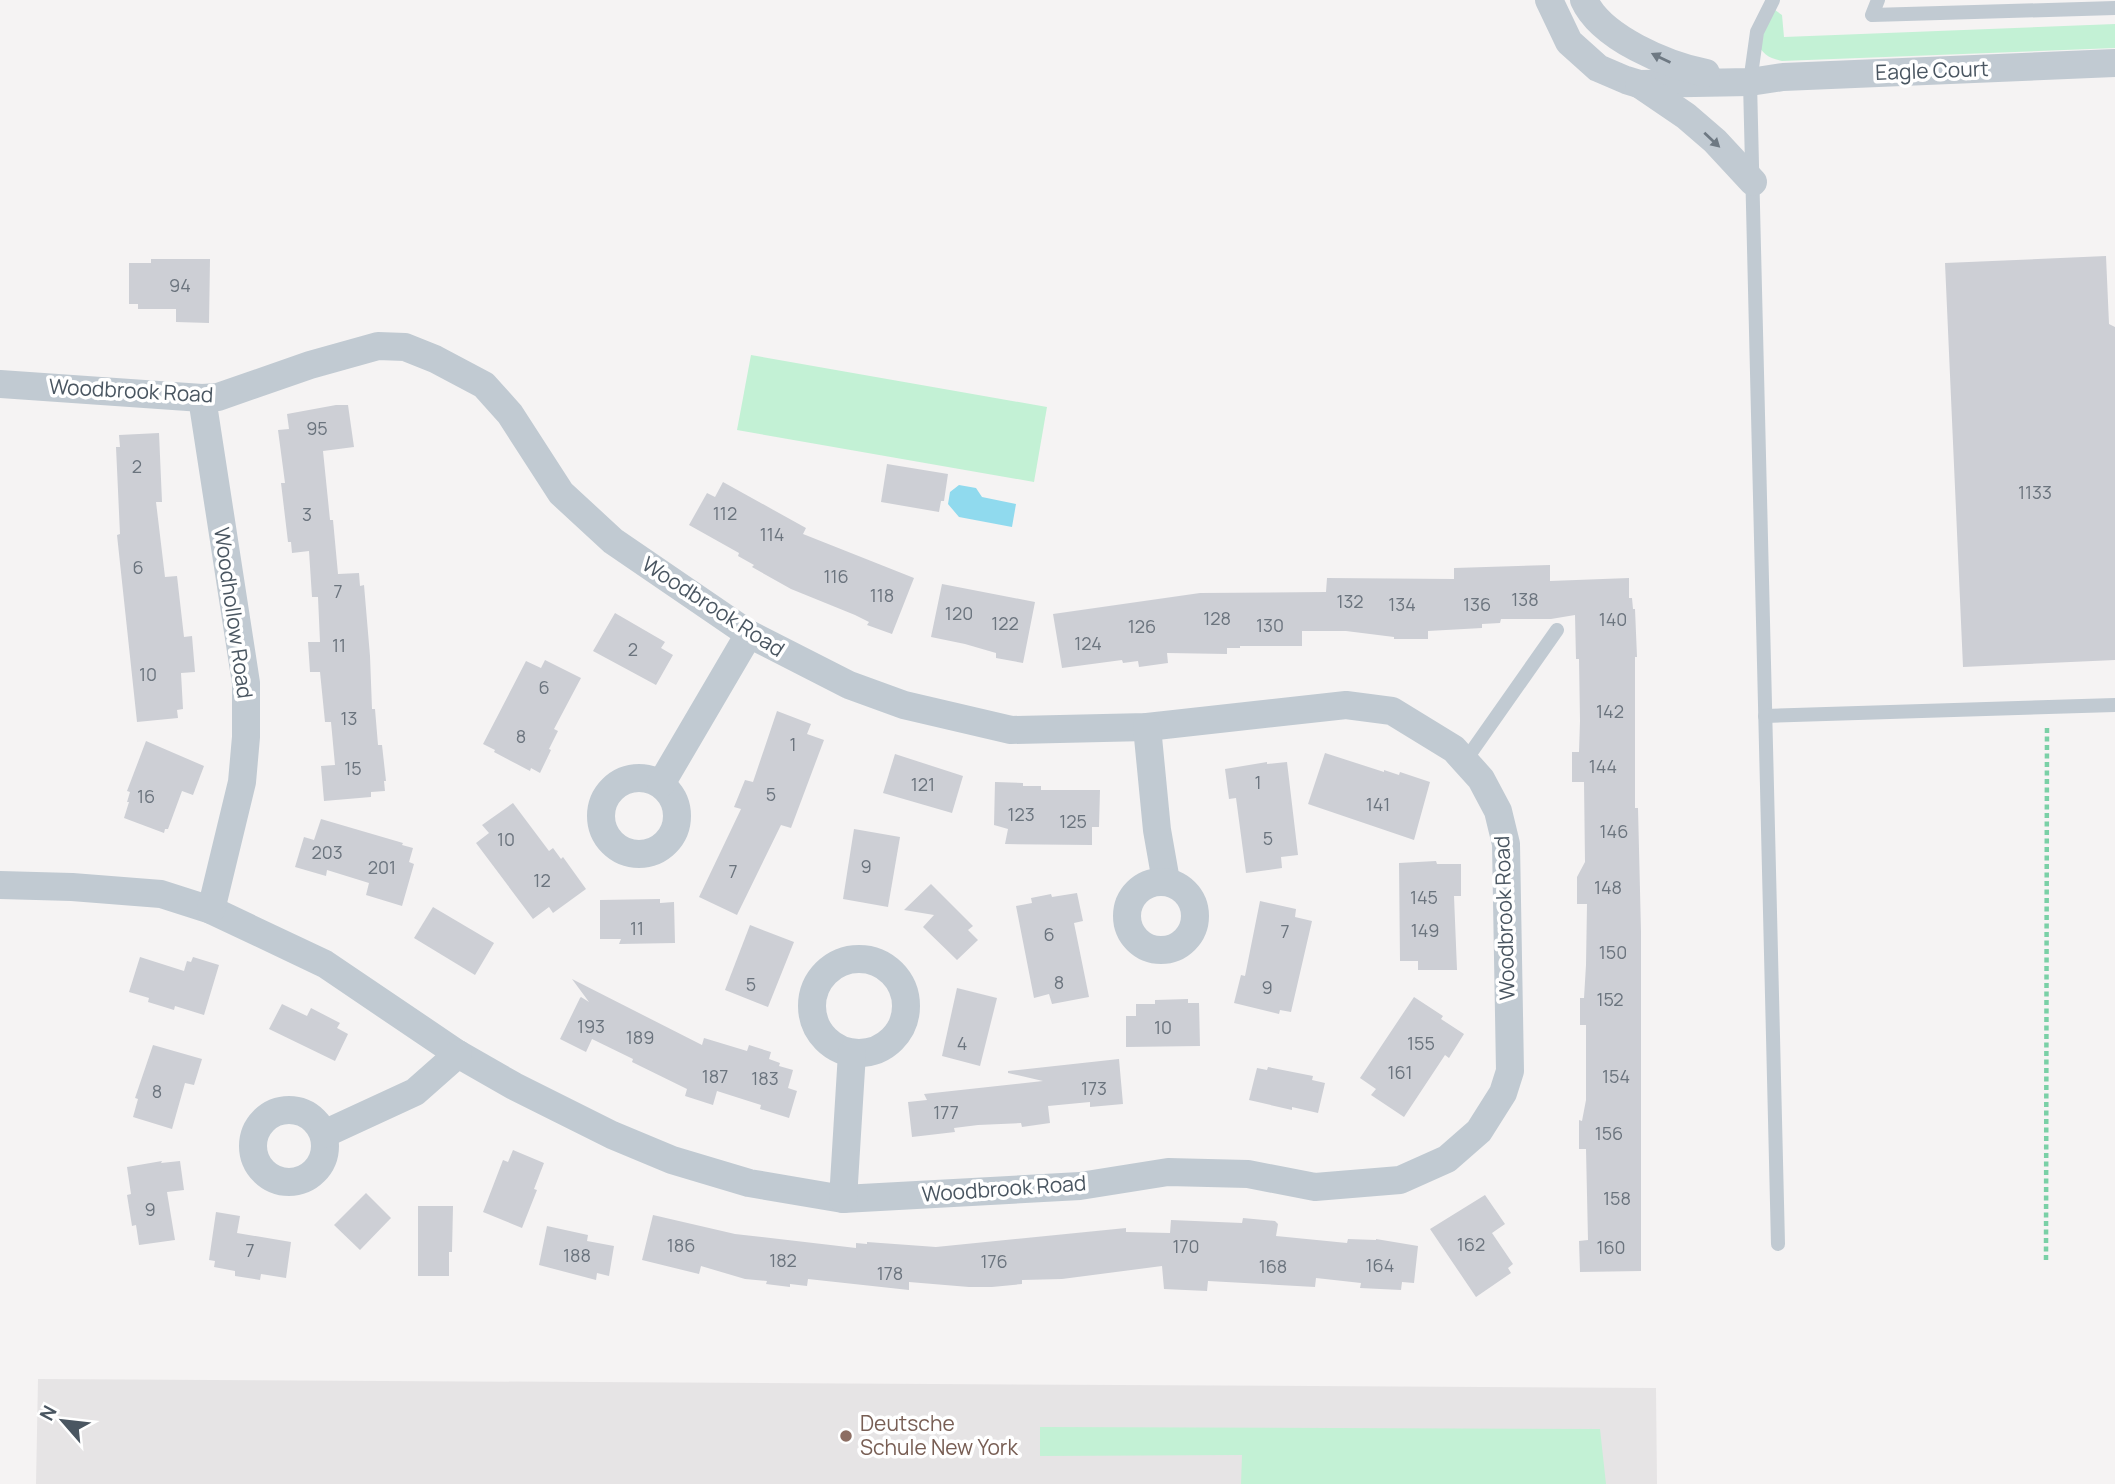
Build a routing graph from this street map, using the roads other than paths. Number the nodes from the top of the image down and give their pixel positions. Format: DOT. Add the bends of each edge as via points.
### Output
graph roads {
  1 [pos="1549,0"];
  2 [pos="1584,0"];
  3 [pos="1773,0"];
  4 [pos="1878,0"];
  5 [pos="2115,8"];
  6 [pos="2115,63"];
  7 [pos="1750,82"];
  8 [pos="1639,83"];
  9 [pos="1753,182"];
  10 [pos="0,384"];
  11 [pos="202,398"];
  12 [pos="1557,630"];
  13 [pos="749,634"];
  14 [pos="2115,705"];
  15 [pos="1765,716"];
  16 [pos="1147,727"];
  17 [pos="1465,761"];
  18 [pos="661,784"];
  19 [pos="1166,881"];
  20 [pos="0,885"];
  21 [pos="211,909"];
  22 [pos="458,1054"];
  23 [pos="852,1054"];
  24 [pos="324,1134"];
  25 [pos="843,1199"];
  26 [pos="1779,1244"];
  1 -- 8 [label="street, Eagle Court" via="1569,42 1598,68"];
  7 -- 2 [label="street, Eagle Court, one-way" via="1679,67 1632,44 1604,26"];
  3 -- 7 [label="lane" via="1757,32"];
  4 -- 5 [label="lane" via="1872,15"];
  6 -- 7 [label="street, Eagle Court"];
  7 -- 8 [label="street, Eagle Court"];
  7 -- 9 [label="lane"];
  8 -- 9 [label="street, Eagle Court, one-way" via="1715,141"];
  9 -- 15 [label="lane"];
  10 -- 11 [label="street, Woodbrook Road"];
  11 -- 13 [label="street, Woodbrook Road" via="218,397 378,346 405,347 435,359 484,385 510,414 561,493 614,541"];
  11 -- 21 [label="street, Woodhollow Road" via="246,683 242,782"];
  12 -- 17 [label="lane"];
  13 -- 16 [label="street, Woodbrook Road" via="849,685 904,705 998,727"];
  13 -- 18 [label="street"];
  14 -- 15 [label="lane"];
  15 -- 26 [label="lane"];
  16 -- 17 [label="street, Woodbrook Road" via="1346,705 1392,711 1454,749"];
  16 -- 19 [label="street"];
  17 -- 25 [label="street, Woodbrook Road" via="1499,811 1506,844 1510,1071 1503,1093 1479,1131 1447,1159 1400,1180 1315,1187 1248,1174 1168,1171 1080,1186"];
  20 -- 21 [label="street, Woodbrook Road" via="161,894"];
  21 -- 22 [label="street, Woodbrook Road" via="325,964"];
  22 -- 24 [label="street" via="415,1092"];
  22 -- 25 [label="street, Woodbrook Road" via="612,1135 672,1160 749,1183"];
  23 -- 25 [label="street"];
}
